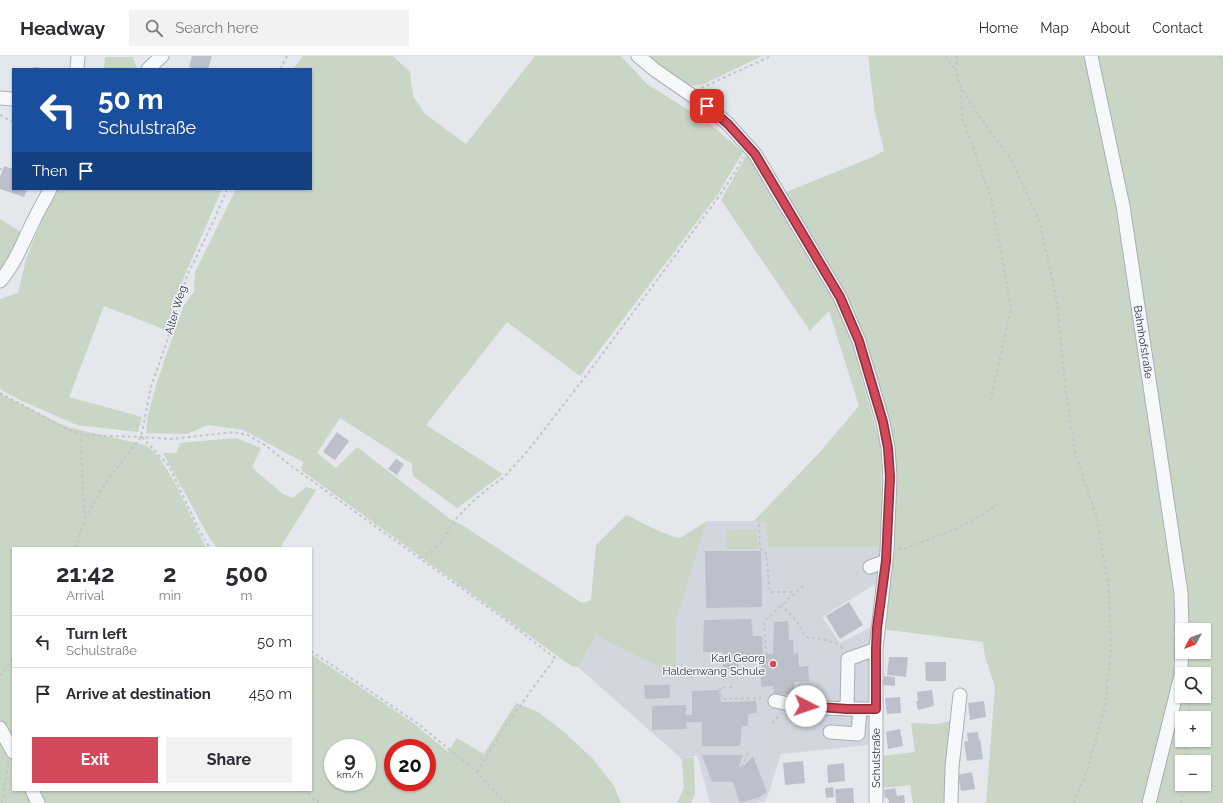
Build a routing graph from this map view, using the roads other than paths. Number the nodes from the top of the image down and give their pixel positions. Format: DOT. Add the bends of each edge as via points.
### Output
graph roads {
  1 [pos="78,56"];
  2 [pos="162,56"];
  3 [pos="638,56"];
  4 [pos="1091,56"];
  5 [pos="77,68"];
  6 [pos="149,68"];
  7 [pos="0,98"];
  8 [pos="12,99"];
  9 [pos="49,190"];
  10 [pos="0,281"];
  11 [pos="887,556"];
  12 [pos="870,567"];
  13 [pos="1182,623"];
  14 [pos="876,649"];
  15 [pos="1181,659"];
  16 [pos="960,695"];
  17 [pos="775,702"];
  18 [pos="854,709"];
  19 [pos="876,709"];
  20 [pos="0,728"];
  21 [pos="830,732"];
  22 [pos="12,750"];
  23 [pos="32,791"];
  24 [pos="38,803"];
  25 [pos="876,803"];
  26 [pos="951,803"];
  27 [pos="1149,803"];
  1 -- 5 [label="street"];
  2 -- 6 [label="street"];
  3 -- 11 [label="street, Schulstraße" via="707,106 728,124 755,154 840,297 859,341 888,448 890,477"];
  4 -- 13 [label="street, Bahnhofstraße" via="1122,206 1181,593"];
  7 -- 8 [label="street"];
  9 -- 10 [label="street" via="18,254"];
  11 -- 12 [label="street"];
  11 -- 14 [label="street, Schulstraße"];
  14 -- 18 [label="street" via="848,659"];
  14 -- 19 [label="street, Schulstraße"];
  15 -- 27 [label="street" via="1181,675"];
  16 -- 26 [label="street"];
  17 -- 18 [label="street"];
  18 -- 19 [label="street"];
  18 -- 21 [label="street" via="858,734"];
  19 -- 25 [label="street, Schulstraße"];
  20 -- 22 [label="street"];
  23 -- 24 [label="street"];
}
